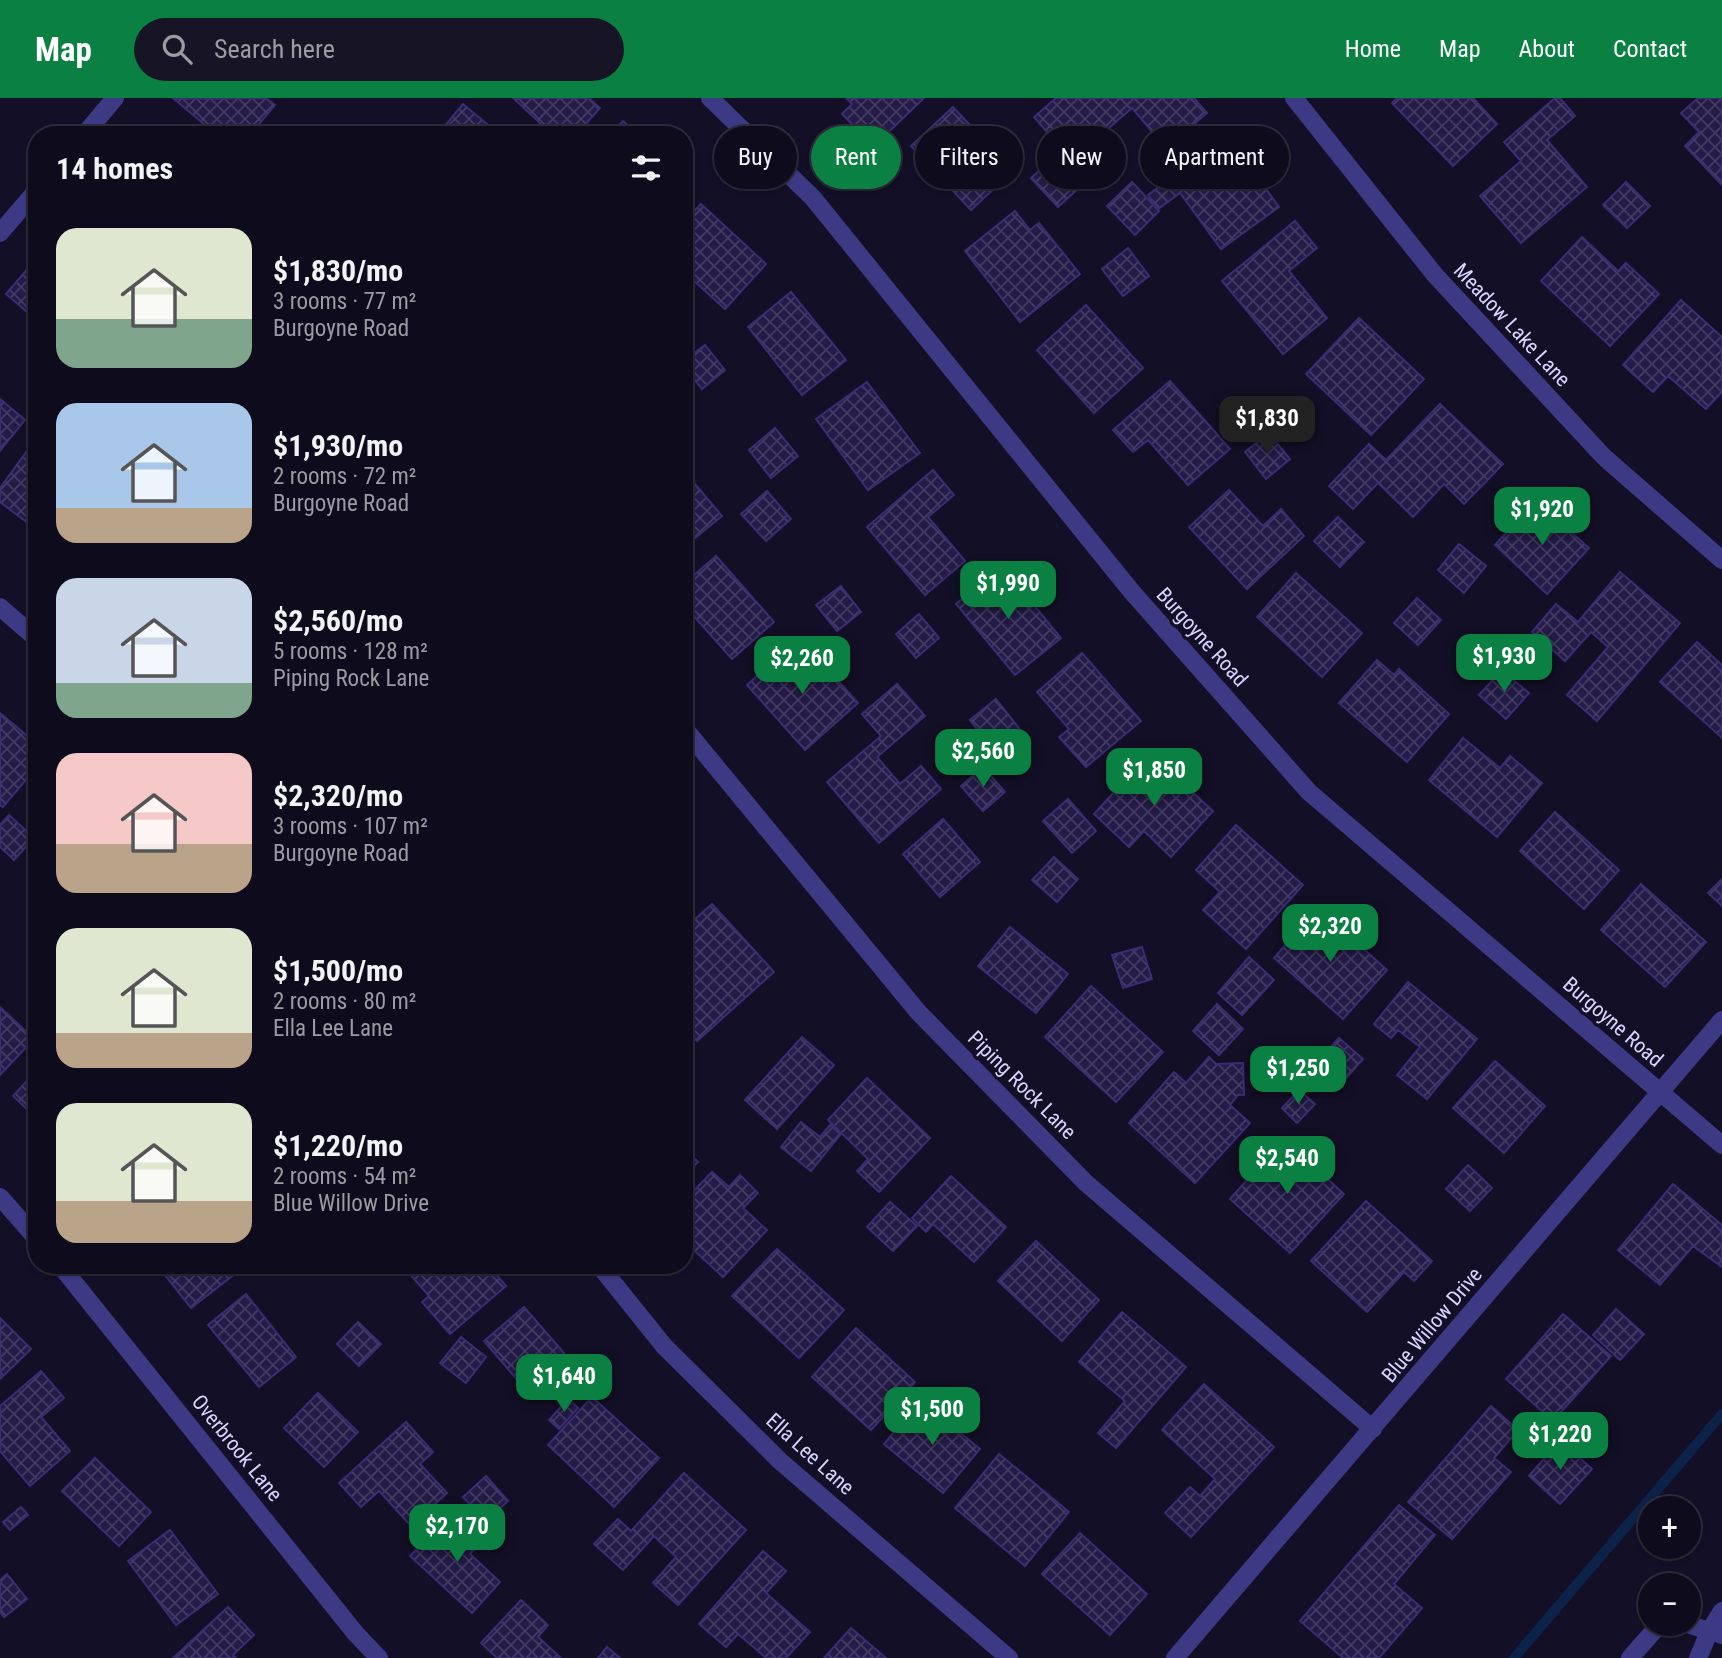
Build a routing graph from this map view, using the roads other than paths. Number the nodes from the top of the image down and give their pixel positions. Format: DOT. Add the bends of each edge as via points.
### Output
graph roads {
  1 [pos="115,98"];
  2 [pos="710,98"];
  3 [pos="1294,98"];
  4 [pos="92,126"];
  5 [pos="28,200"];
  6 [pos="0,233"];
  7 [pos="1722,560"];
  8 [pos="0,607"];
  9 [pos="28,631"];
  10 [pos="693,739"];
  11 [pos="1722,1020"];
  12 [pos="1660,1092"];
  13 [pos="1722,1145"];
  14 [pos="0,1197"];
  15 [pos="28,1229"];
  16 [pos="67,1274"];
  17 [pos="606,1274"];
  18 [pos="1373,1429"];
  19 [pos="1722,1611"];
  20 [pos="1716,1632"];
  21 [pos="1649,1636"];
  22 [pos="379,1658"];
  23 [pos="1009,1658"];
  24 [pos="1175,1658"];
  25 [pos="1630,1658"];
  26 [pos="1698,1658"];
  1 -- 4 [label="street"];
  2 -- 12 [label="street, Burgoyne Road" via="813,198 1132,592 1310,792"];
  3 -- 7 [label="street, Meadow Lake Lane" via="1444,285 1604,457"];
  5 -- 6 [label="street"];
  8 -- 9 [label="street"];
  10 -- 18 [label="street, Piping Rock Lane" via="919,1013 1086,1183"];
  11 -- 12 [label="street, Blue Willow Drive"];
  12 -- 13 [label="street, Burgoyne Road"];
  12 -- 18 [label="street, Blue Willow Drive"];
  14 -- 15 [label="street"];
  16 -- 22 [label="street, Overbrook Lane"];
  17 -- 23 [label="street, Ella Lee Lane" via="664,1346 780,1461"];
  18 -- 24 [label="street, Blue Willow Drive"];
  19 -- 20 [label="street"];
  20 -- 26 [label="street"];
  21 -- 25 [label="street"];
}
